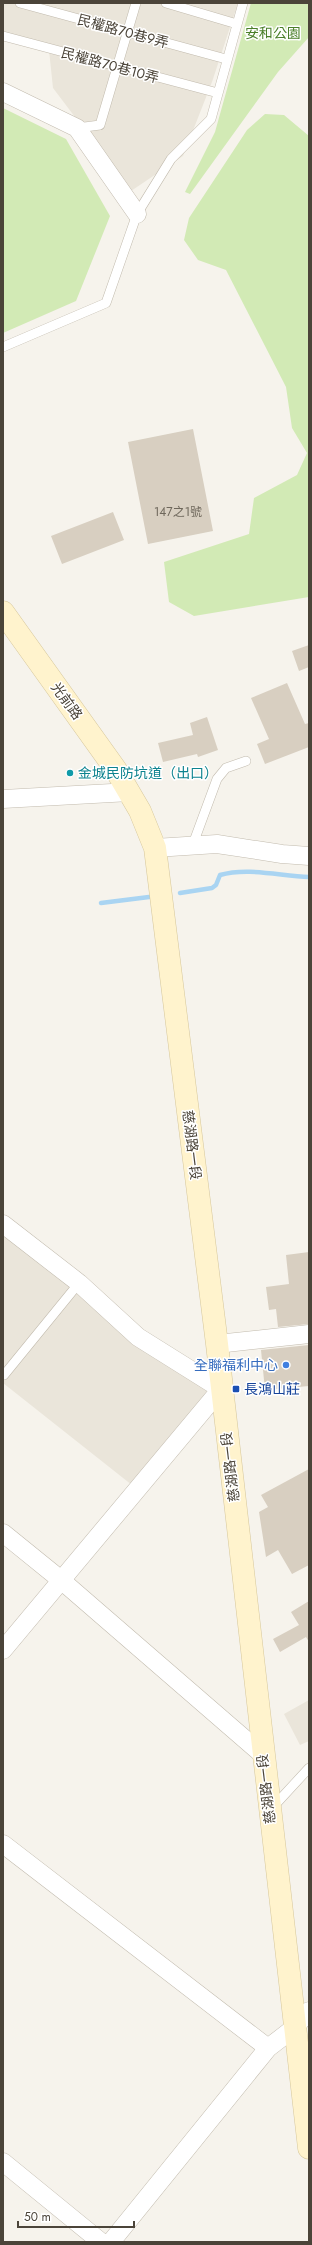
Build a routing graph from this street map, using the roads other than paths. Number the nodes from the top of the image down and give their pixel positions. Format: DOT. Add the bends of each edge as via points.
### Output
graph roads {
  1 [pos="20,3"];
  2 [pos="136,3"];
  3 [pos="166,3"];
  4 [pos="243,3"];
  5 [pos="237,24"];
  6 [pos="128,32"];
  7 [pos="3,36"];
  8 [pos="226,59"];
  9 [pos="117,67"];
  10 [pos="3,92"];
  11 [pos="218,93"];
  12 [pos="77,128"];
  13 [pos="137,214"];
  14 [pos="3,347"];
  15 [pos="3,612"];
  16 [pos="246,761"];
  17 [pos="130,792"];
  18 [pos="3,799"];
  19 [pos="194,844"];
  20 [pos="155,848"];
  21 [pos="309,856"];
  22 [pos="3,1224"];
  23 [pos="79,1283"];
  24 [pos="309,1334"];
  25 [pos="217,1344"];
  26 [pos="4,1375"];
  27 [pos="221,1389"];
  28 [pos="3,1533"];
  29 [pos="61,1580"];
  30 [pos="3,1650"];
  31 [pos="263,1755"];
  32 [pos="309,1768"];
  33 [pos="269,1811"];
  34 [pos="3,1844"];
  35 [pos="309,2011"];
  36 [pos="294,2028"];
  37 [pos="268,2048"];
  38 [pos="309,2148"];
  39 [pos="3,2162"];
  40 [pos="101,2242"];
  41 [pos="111,2242"];
  1 -- 6 [label="lane, 民權路70巷9弄"];
  2 -- 6 [label="lane"];
  3 -- 5 [label="lane"];
  4 -- 5 [label="lane"];
  5 -- 8 [label="lane"];
  6 -- 8 [label="lane, 民權路70巷9弄"];
  6 -- 9 [label="lane"];
  7 -- 9 [label="lane, 民權路70巷10弄"];
  8 -- 11 [label="lane"];
  9 -- 11 [label="lane, 民權路70巷10弄"];
  9 -- 12 [label="lane" via="100,125"];
  10 -- 12 [label="street"];
  11 -- 13 [label="lane" via="211,119 171,159"];
  12 -- 13 [label="street"];
  13 -- 14 [label="lane" via="106,303"];
  15 -- 17 [label="main road, 光前路"];
  16 -- 19 [label="lane" via="222,771"];
  17 -- 18 [label="street"];
  17 -- 20 [label="main road, 慈湖路一段"];
  19 -- 20 [label="street"];
  19 -- 21 [label="street" via="230,845 270,853"];
  20 -- 25 [label="main road, 慈湖路一段"];
  22 -- 23 [label="street"];
  23 -- 26 [label="lane"];
  23 -- 27 [label="street" via="138,1337"];
  24 -- 25 [label="street"];
  25 -- 27 [label="main road, 慈湖路一段"];
  27 -- 29 [label="street"];
  27 -- 31 [label="main road, 慈湖路一段"];
  28 -- 29 [label="street"];
  29 -- 30 [label="street"];
  29 -- 31 [label="street"];
  31 -- 33 [label="main road, 慈湖路一段"];
  32 -- 33 [label="lane"];
  33 -- 36 [label="main road, 慈湖路一段"];
  34 -- 37 [label="street"];
  35 -- 36 [label="street"];
  36 -- 37 [label="street"];
  36 -- 38 [label="main road, 慈湖路一段"];
  37 -- 41 [label="street"];
  39 -- 40 [label="street"];
}
